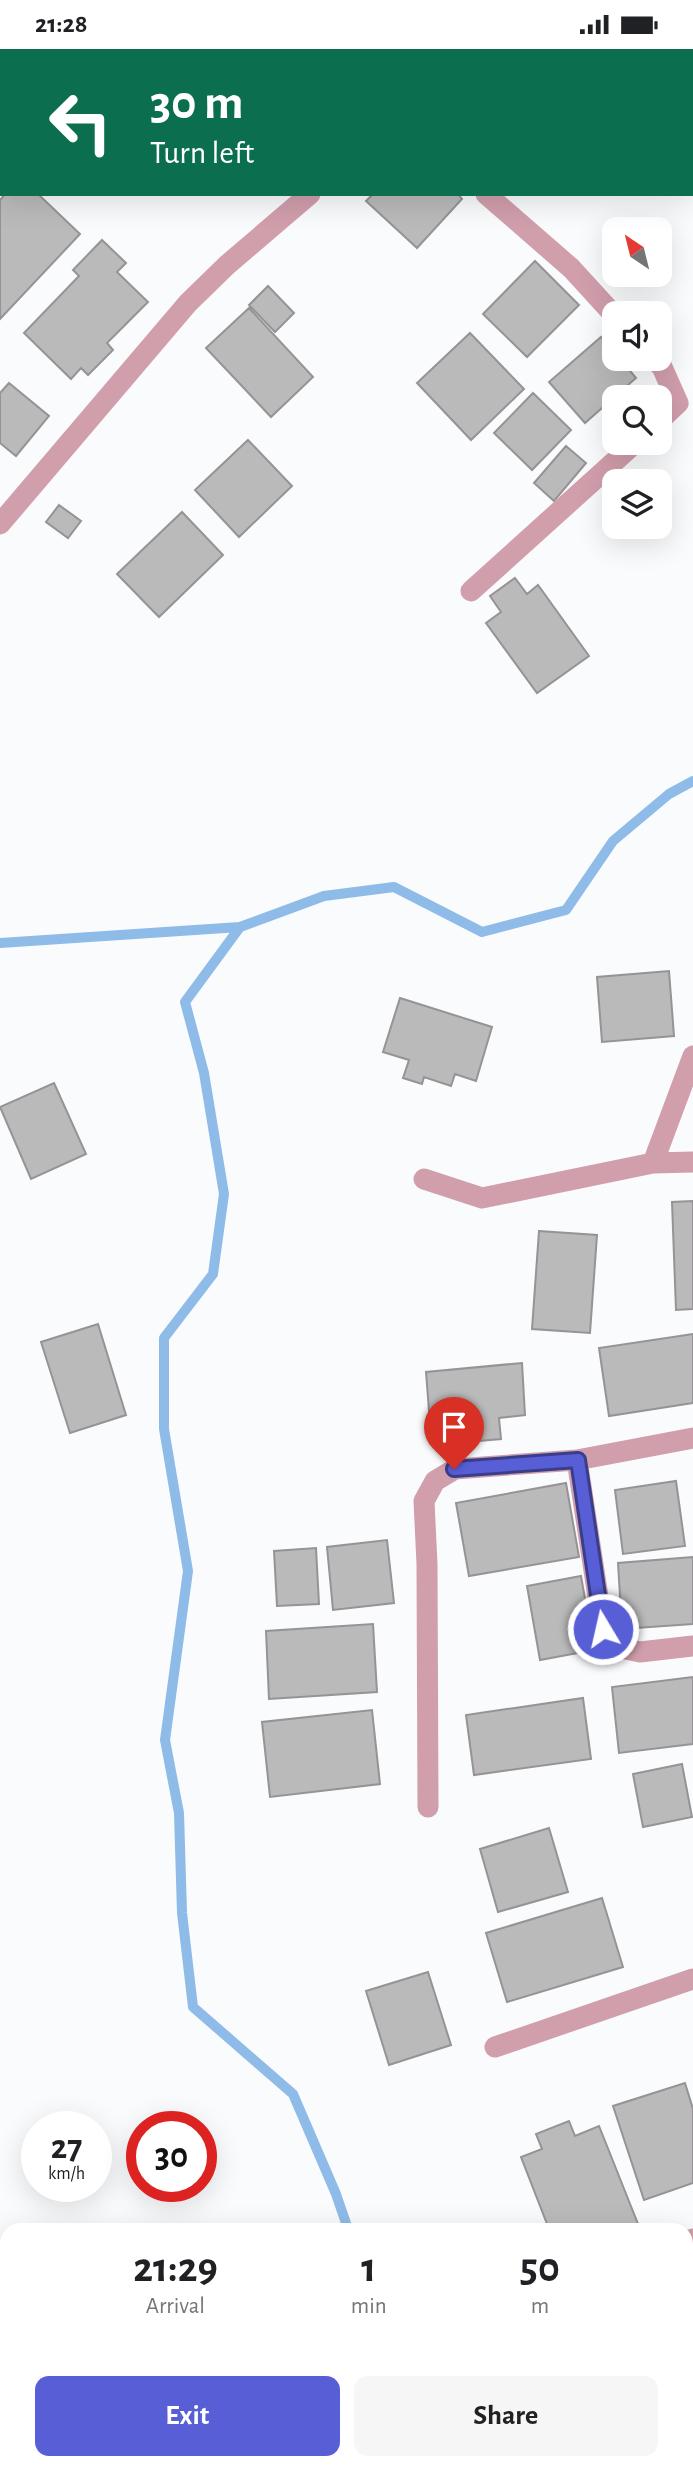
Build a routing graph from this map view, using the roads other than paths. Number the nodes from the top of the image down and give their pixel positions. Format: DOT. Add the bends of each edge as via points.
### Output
graph roads {
  1 [pos="308,196"];
  2 [pos="488,196"];
  3 [pos="602,302"];
  4 [pos="672,390"];
  5 [pos="672,409"];
  6 [pos="622,455"];
  7 [pos="0,524"];
  8 [pos="471,591"];
  9 [pos="693,1056"];
  10 [pos="693,1162"];
  11 [pos="653,1163"];
  12 [pos="424,1179"];
  13 [pos="693,1438"];
  14 [pos="578,1460"];
  15 [pos="693,1646"];
  16 [pos="428,1807"];
  17 [pos="693,1979"];
  18 [pos="495,2047"];
  1 -- 7 [label="street" via="188,303"];
  2 -- 3 [label="street" via="571,268"];
  4 -- 5 [label="street" via="678,403"];
  6 -- 8 [label="street"];
  9 -- 11 [label="street"];
  10 -- 11 [label="street"];
  11 -- 12 [label="street" via="482,1198"];
  13 -- 14 [label="street"];
  14 -- 15 [label="street" via="603,1629 616,1647 640,1652"];
  14 -- 16 [label="street" via="454,1469 435,1481 424,1501"];
  17 -- 18 [label="street"];
}
